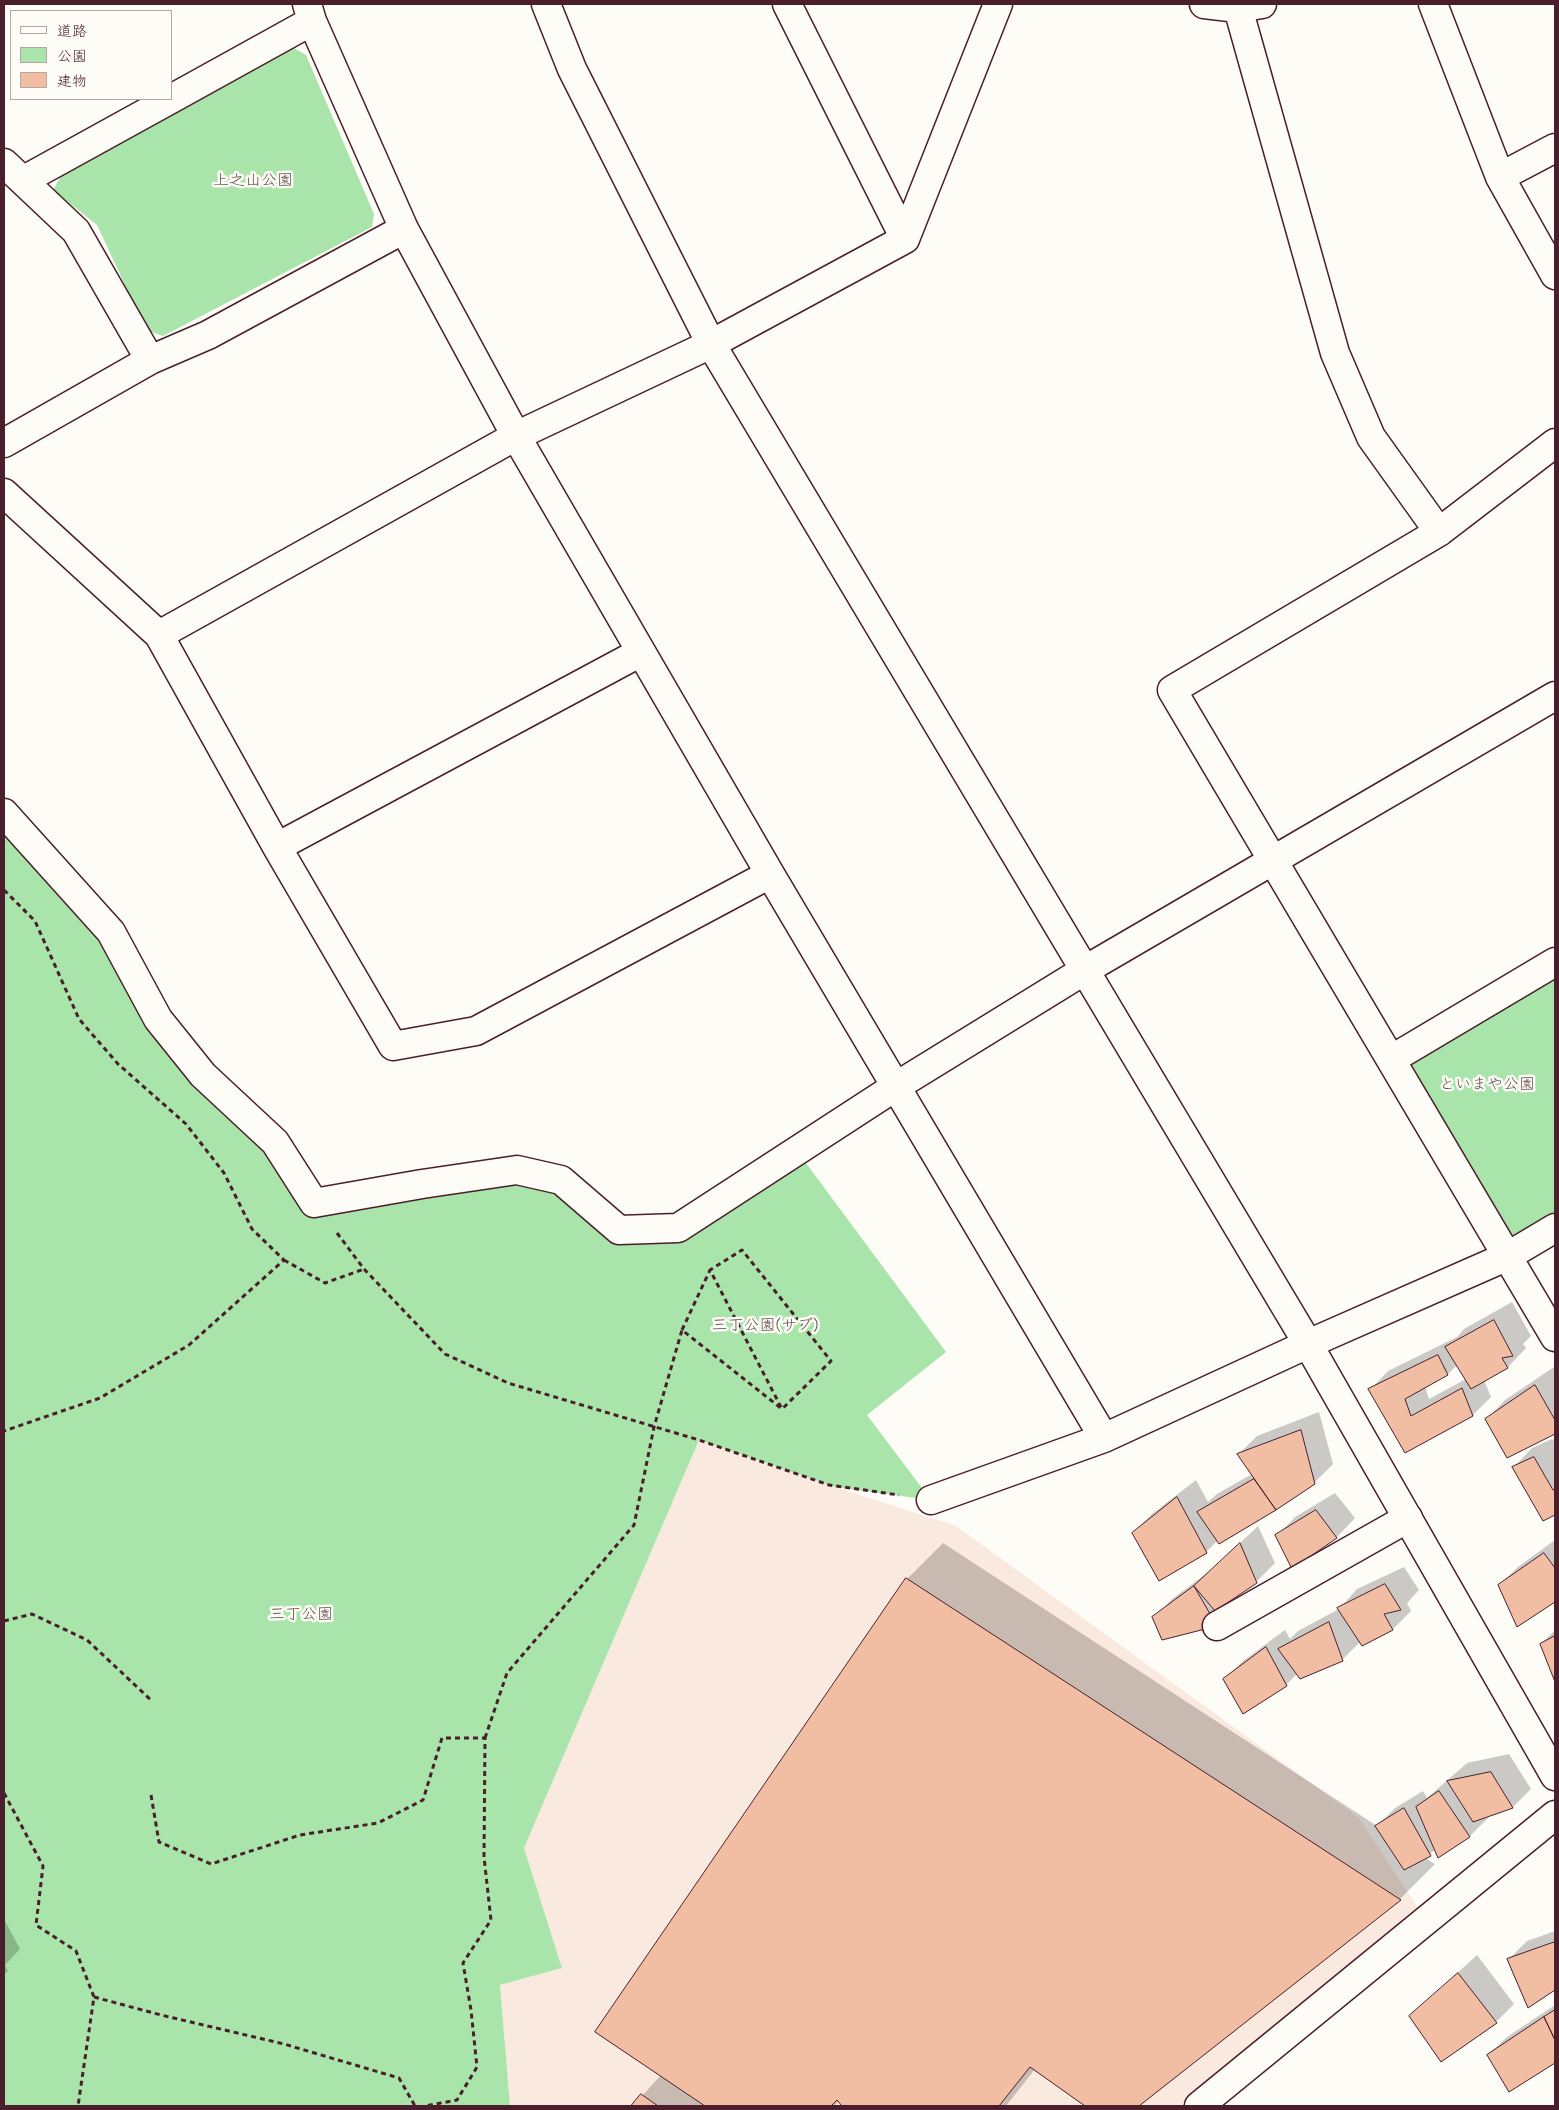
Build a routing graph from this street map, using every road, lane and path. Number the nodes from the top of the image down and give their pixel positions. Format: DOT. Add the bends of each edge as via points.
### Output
graph roads {
  1 [pos="546,4"];
  2 [pos="787,4"];
  3 [pos="998,4"];
  4 [pos="1204,4"];
  5 [pos="1433,4"];
  6 [pos="1245,5"];
  7 [pos="310,12"];
  8 [pos="172,98"];
  9 [pos="169,100"];
  10 [pos="1555,148"];
  11 [pos="14,171"];
  12 [pos="1500,177"];
  13 [pos="404,230"];
  14 [pos="905,239"];
  15 [pos="1555,275"];
  16 [pos="711,344"];
  17 [pos="150,360"];
  18 [pos="516,436"];
  19 [pos="4,443"];
  20 [pos="1555,443"];
  21 [pos="4,493"];
  22 [pos="1439,532"];
  23 [pos="159,635"];
  24 [pos="641,652"];
  25 [pos="1555,696"];
  26 [pos="4,813"];
  27 [pos="277,847"];
  28 [pos="1273,860"];
  29 [pos="770,874"];
  30 [pos="4,890"];
  31 [pos="1555,962"];
  32 [pos="1085,970"];
  33 [pos="1392,1059"];
  34 [pos="895,1087"];
  35 [pos="314,1204"];
  36 [pos="1555,1228"];
  37 [pos="1508,1256"];
  38 [pos="283,1259"];
  39 [pos="364,1269"];
  40 [pos="710,1270"];
  41 [pos="682,1330"];
  42 [pos="1555,1337"];
  43 [pos="1308,1344"];
  44 [pos="782,1409"];
  45 [pos="654,1427"];
  46 [pos="4,1431"];
  47 [pos="1104,1438"];
  48 [pos="931,1500"];
  49 [pos="1408,1518"];
  50 [pos="4,1621"];
  51 [pos="1217,1626"];
  52 [pos="152,1701"];
  53 [pos="485,1738"];
  54 [pos="1555,1776"];
  55 [pos="4,1793"];
  56 [pos="151,1795"];
  57 [pos="1555,1815"];
  58 [pos="94,1997"];
  59 [pos="78,2106"];
  60 [pos="415,2106"];
  61 [pos="425,2106"];
  62 [pos="1200,2106"];
  1 -- 16 [label="street" via="572,69"];
  2 -- 14 [label="street"];
  3 -- 14 [label="street"];
  4 -- 6 [label="street"];
  5 -- 12 [label="street"];
  6 -- 22 [label="street" via="1335,353 1371,437"];
  7 -- 8 [label="street"];
  7 -- 13 [label="street"];
  9 -- 11 [label="street"];
  10 -- 12 [label="street"];
  11 -- 17 [label="street" via="76,231"];
  12 -- 15 [label="street"];
  13 -- 17 [label="street" via="208,335"];
  13 -- 18 [label="street"];
  14 -- 16 [label="street"];
  16 -- 18 [label="street"];
  16 -- 32 [label="street"];
  17 -- 19 [label="street"];
  18 -- 23 [label="street"];
  18 -- 24 [label="street"];
  20 -- 22 [label="street"];
  21 -- 23 [label="street"];
  22 -- 28 [label="street" via="1172,690"];
  23 -- 27 [label="street"];
  24 -- 27 [label="street"];
  24 -- 29 [label="street"];
  25 -- 28 [label="street"];
  26 -- 35 [label="street" via="111,932 158,1019 204,1075 275,1142"];
  27 -- 29 [label="street" via="393,1046 476,1031"];
  28 -- 32 [label="street"];
  28 -- 33 [label="street"];
  29 -- 34 [label="street"];
  30 -- 38 [label="path" via="35,921 79,1019 118,1064 186,1124 224,1173 252,1229"];
  31 -- 33 [label="street"];
  32 -- 34 [label="street"];
  32 -- 43 [label="street"];
  33 -- 37 [label="street"];
  34 -- 35 [label="street" via="678,1228 619,1230 561,1180 517,1170"];
  34 -- 47 [label="street"];
  35 -- 39 [label="path"];
  36 -- 37 [label="street"];
  37 -- 42 [label="street"];
  37 -- 43 [label="street"];
  38 -- 39 [label="path" via="325,1283"];
  38 -- 46 [label="path" via="188,1345 100,1398"];
  39 -- 45 [label="path" via="445,1354 508,1383"];
  40 -- 41 [label="path"];
  40 -- 44 [label="path"];
  40 -- 44 [label="path" via="742,1250 831,1361"];
  41 -- 44 [label="path"];
  41 -- 45 [label="path"];
  43 -- 47 [label="street"];
  43 -- 49 [label="street"];
  45 -- 48 [label="path" via="829,1485"];
  45 -- 53 [label="path" via="634,1525 507,1674"];
  47 -- 48 [label="street"];
  49 -- 51 [label="street"];
  49 -- 54 [label="street"];
  50 -- 52 [label="path" via="32,1614 87,1640"];
  53 -- 56 [label="path" via="442,1738 423,1800 378,1823 300,1835 210,1864 159,1842"];
  53 -- 61 [label="path" via="484,1856 491,1920 463,1964 477,2067 457,2100"];
  55 -- 58 [label="path" via="43,1866 36,1925 76,1951"];
  57 -- 62 [label="street"];
  58 -- 59 [label="path"];
  58 -- 60 [label="path" via="284,2044 400,2078"];
}
